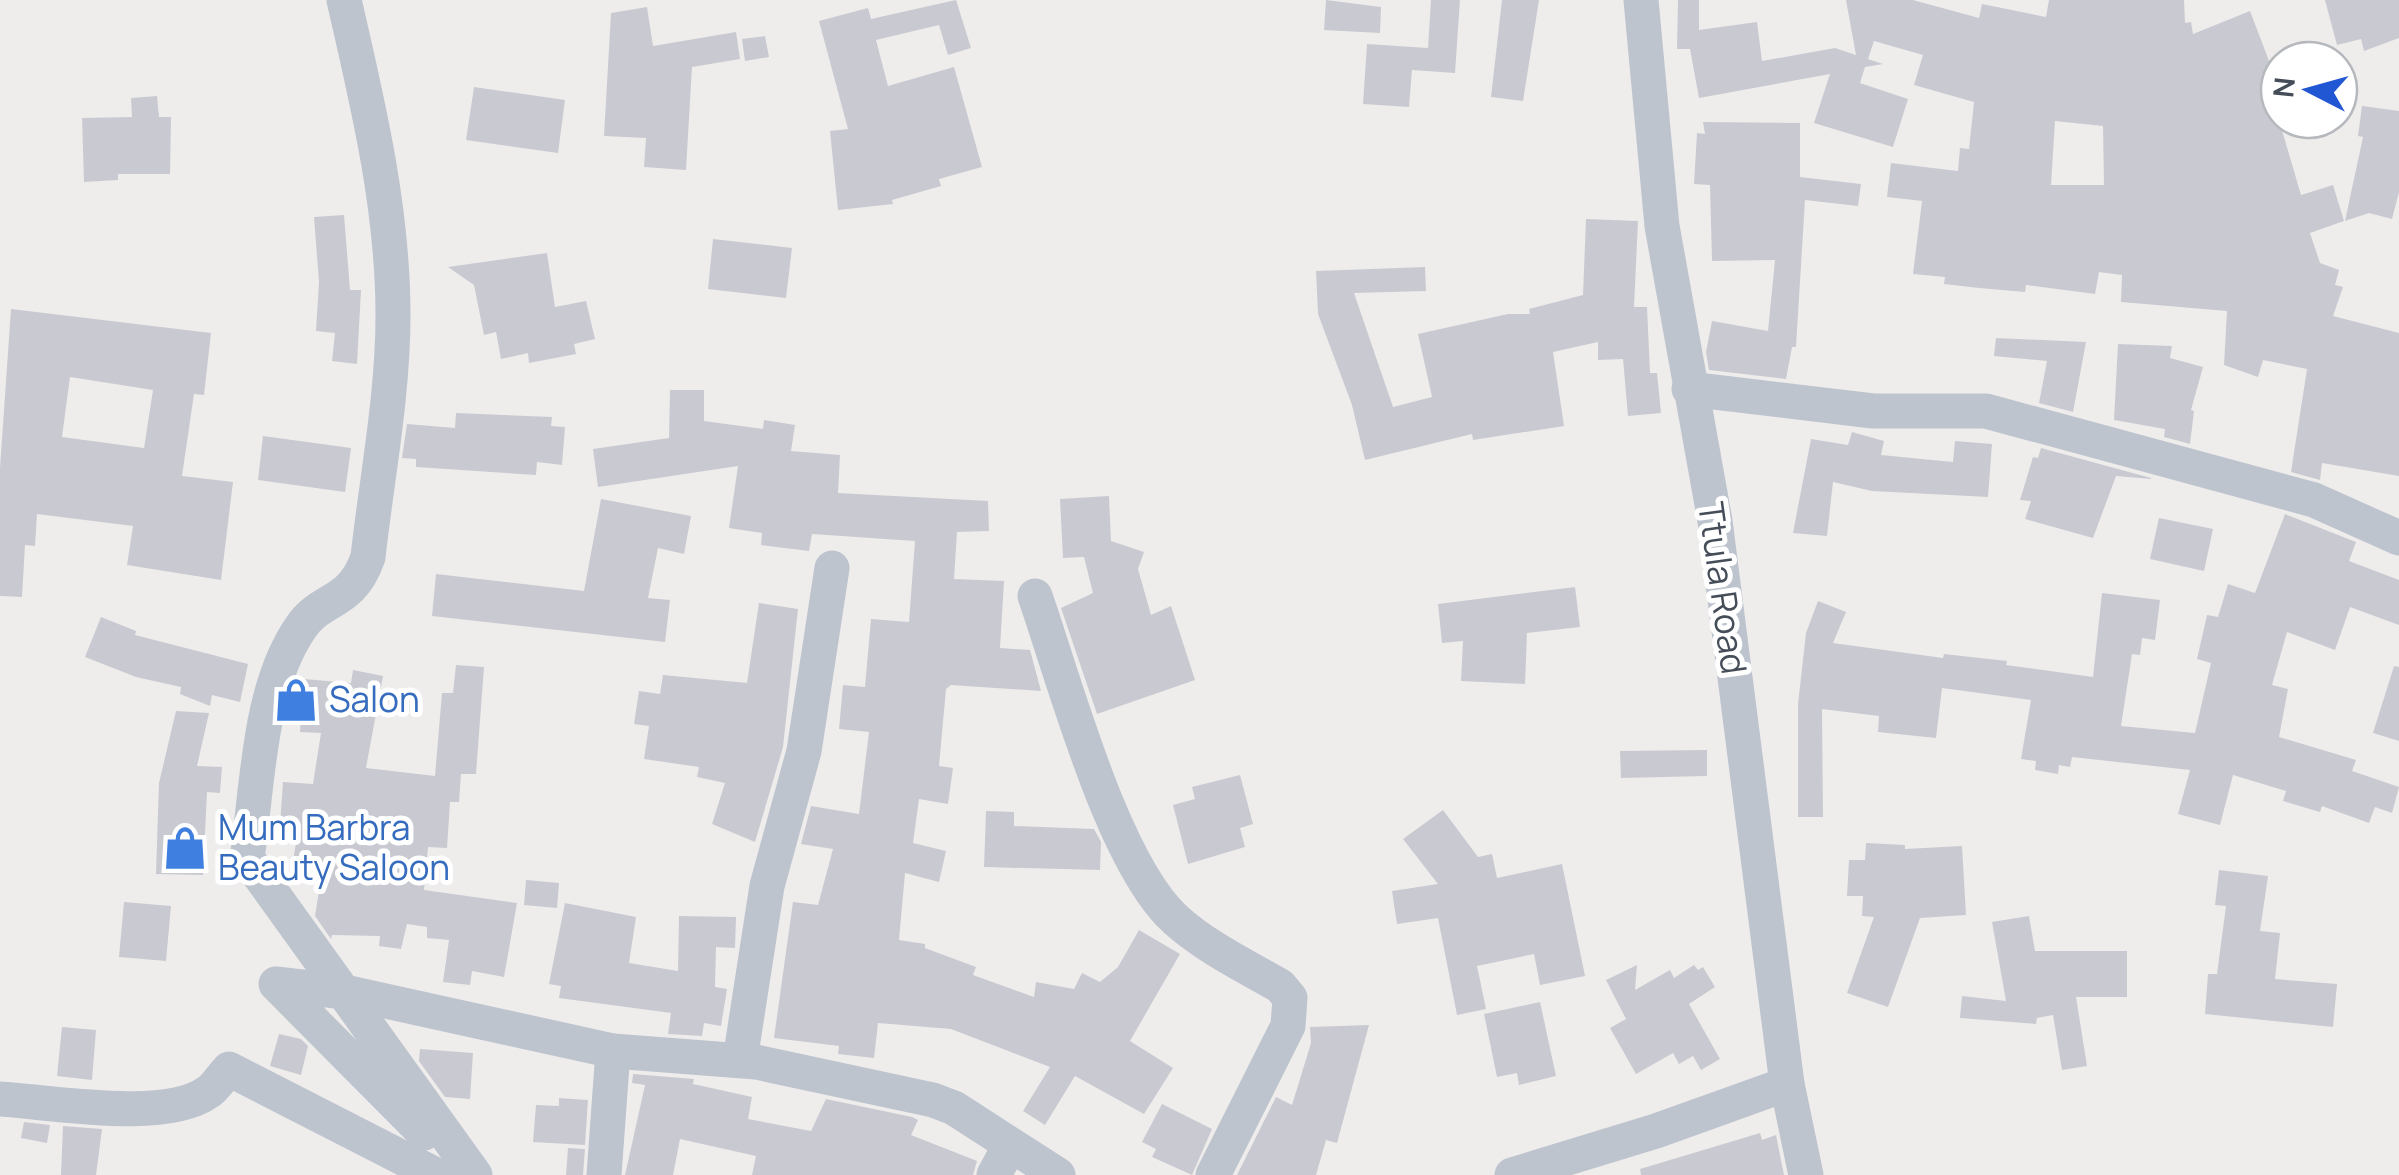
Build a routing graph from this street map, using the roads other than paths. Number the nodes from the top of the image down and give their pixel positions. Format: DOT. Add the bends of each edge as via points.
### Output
graph roads {
  1 [pos="344,0"];
  2 [pos="1640,0"];
  3 [pos="1689,389"];
  4 [pos="2399,538"];
  5 [pos="832,568"];
  6 [pos="1035,596"];
  7 [pos="613,1051"];
  8 [pos="740,1060"];
  9 [pos="1787,1084"];
  10 [pos="0,1099"];
  11 [pos="1002,1160"];
  12 [pos="436,1175"];
  13 [pos="466,1175"];
  14 [pos="475,1175"];
  15 [pos="604,1175"];
  16 [pos="1058,1175"];
  17 [pos="1212,1175"];
  18 [pos="1512,1175"];
  19 [pos="1806,1175"];
  1 -- 14 [label="street" via="375,134 389,236 390,392 368,557 347,594 302,624 281,671 247,858"];
  2 -- 3 [label="street, Ttula Road" via="1662,226"];
  3 -- 4 [label="street" via="1873,411 1986,410 2314,500"];
  3 -- 9 [label="street, Ttula Road" via="1715,521"];
  5 -- 8 [label="street" via="804,751 770,870"];
  6 -- 17 [label="street" via="1115,822 1151,888 1174,919 1290,998 1288,1026"];
  7 -- 8 [label="street"];
  7 -- 13 [label="street" via="345,992 276,984"];
  7 -- 15 [label="street"];
  8 -- 11 [label="street" via="954,1108"];
  9 -- 18 [label="street"];
  9 -- 19 [label="street, Ttula Road"];
  10 -- 12 [label="street" via="162,1106 208,1093 228,1069"];
  11 -- 16 [label="street"];
}
